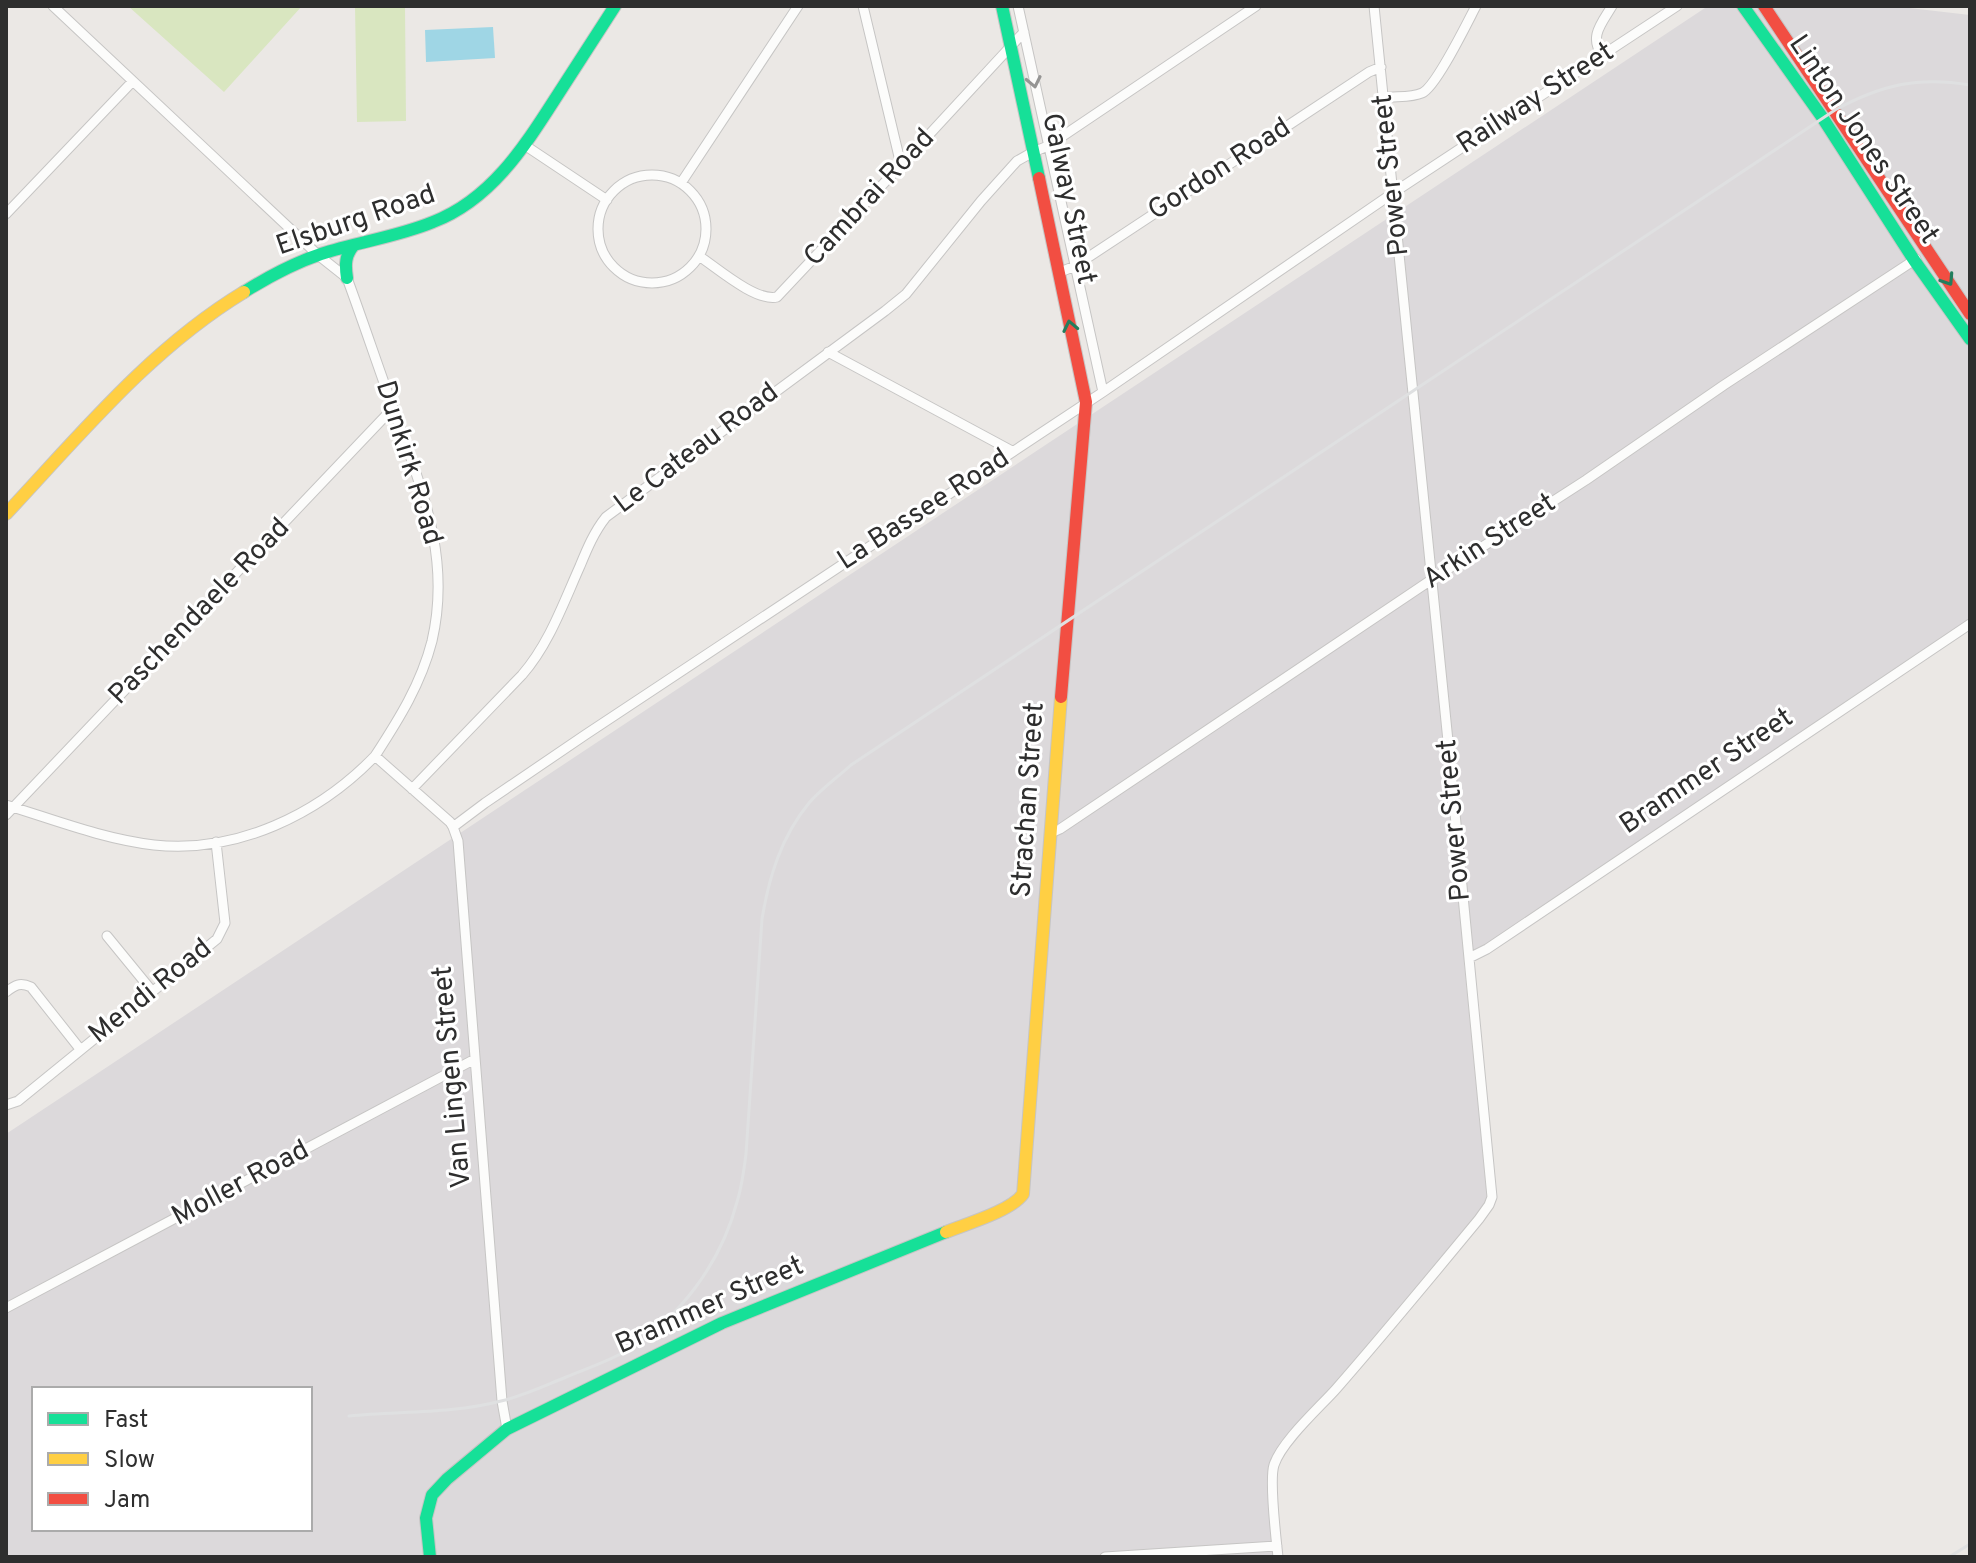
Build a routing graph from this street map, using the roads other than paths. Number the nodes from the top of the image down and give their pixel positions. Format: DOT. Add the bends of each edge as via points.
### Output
graph roads {
  1 [pos="53,6"];
  2 [pos="798,6"];
  3 [pos="863,6"];
  4 [pos="1002,6"];
  5 [pos="1018,6"];
  6 [pos="1256,6"];
  7 [pos="1374,6"];
  8 [pos="1476,6"];
  9 [pos="1612,6"];
  10 [pos="1677,6"];
  11 [pos="1743,6"];
  12 [pos="1764,6"];
  13 [pos="609,7"];
  14 [pos="1024,32"];
  15 [pos="1011,45"];
  16 [pos="1603,56"];
  17 [pos="1381,67"];
  18 [pos="132,82"];
  19 [pos="1384,98"];
  20 [pos="526,146"];
  21 [pos="1048,146"];
  22 [pos="1033,152"];
  23 [pos="901,165"];
  24 [pos="681,183"];
  25 [pos="1393,193"];
  26 [pos="607,200"];
  27 [pos="6,214"];
  28 [pos="354,245"];
  29 [pos="1929,251"];
  30 [pos="318,255"];
  31 [pos="699,256"];
  32 [pos="1914,260"];
  33 [pos="1075,266"];
  34 [pos="1058,273"];
  35 [pos="347,278"];
  36 [pos="1970,314"];
  37 [pos="1970,339"];
  38 [pos="828,352"];
  39 [pos="1103,392"];
  40 [pos="1086,402"];
  41 [pos="393,408"];
  42 [pos="1012,451"];
  43 [pos="6,514"];
  44 [pos="1431,580"];
  45 [pos="1970,624"];
  46 [pos="375,756"];
  47 [pos="412,789"];
  48 [pos="10,806"];
  49 [pos="6,815"];
  50 [pos="453,827"];
  51 [pos="1051,833"];
  52 [pos="216,842"];
  53 [pos="107,936"];
  54 [pos="1469,958"];
  55 [pos="152,991"];
  56 [pos="6,992"];
  57 [pos="80,1049"];
  58 [pos="475,1059"];
  59 [pos="6,1105"];
  60 [pos="1019,1200"];
  61 [pos="6,1308"];
  62 [pos="507,1429"];
  63 [pos="1277,1552"];
  64 [pos="430,1557"];
  65 [pos="1105,1557"];
  1 -- 18 [label="street"];
  2 -- 24 [label="street"];
  3 -- 23 [label="street"];
  4 -- 15 [label="street, Galway Street"];
  5 -- 14 [label="street, Galway Street"];
  6 -- 21 [label="street, Le Cateau Road"];
  7 -- 17 [label="street, Power Street"];
  8 -- 19 [label="street" via="1425,92"];
  9 -- 16 [label="street" via="1596,38"];
  10 -- 16 [label="street, Railway Street"];
  11 -- 32 [label="street, Linton Jones Street"];
  12 -- 29 [label="street, Linton Jones Street"];
  13 -- 20 [label="street, Elsburg Road"];
  14 -- 15 [label="street, Cambrai Road"];
  14 -- 21 [label="street, Galway Street, one-way"];
  15 -- 22 [label="street, Galway Street"];
  15 -- 23 [label="street, Cambrai Road"];
  16 -- 25 [label="street, Railway Street"];
  17 -- 19 [label="street, Power Street"];
  17 -- 33 [label="street, Gordon Road"];
  18 -- 27 [label="street"];
  18 -- 30 [label="street"];
  19 -- 25 [label="street, Power Street"];
  20 -- 26 [label="street"];
  20 -- 28 [label="street, Elsburg Road" via="467,206"];
  21 -- 22 [label="street, Le Cateau Road"];
  21 -- 33 [label="street, Galway Street"];
  22 -- 34 [label="street, Galway Street"];
  22 -- 38 [label="street, Le Cateau Road" via="1017,161 981,201 906,294"];
  23 -- 31 [label="street, Cambrai Road" via="777,297 758,295"];
  24 -- 26 [label="street" via="643,175 616,188"];
  24 -- 31 [label="street" via="696,197 704,216"];
  25 -- 39 [label="street, La Bassee Road"];
  25 -- 44 [label="street, Power Street"];
  26 -- 31 [label="street" via="599,216 599,240 609,262 627,277 661,282 683,273"];
  28 -- 30 [label="street, Elsburg Road"];
  28 -- 35 [label="street" via="345,258"];
  29 -- 32 [label="street, Arkin Street"];
  29 -- 36 [label="street, Linton Jones Street, one-way"];
  30 -- 35 [label="street"];
  30 -- 43 [label="street, Elsburg Road" via="231,300 172,344"];
  32 -- 37 [label="street, Linton Jones Street"];
  32 -- 44 [label="street, Arkin Street"];
  33 -- 34 [label="street, Gordon Road"];
  33 -- 39 [label="street, Galway Street"];
  40 -- 34 [label="street, Galway Street, one-way"];
  35 -- 41 [label="street, Dunkirk Road"];
  38 -- 42 [label="street"];
  38 -- 47 [label="street, Le Cateau Road" via="606,517 537,657"];
  39 -- 40 [label="street, La Bassee Road"];
  40 -- 42 [label="street, La Bassee Road"];
  40 -- 51 [label="street, Strachan Street"];
  41 -- 46 [label="street, Dunkirk Road" via="433,529 438,600 420,678"];
  41 -- 48 [label="street, Paschendaele Road"];
  42 -- 50 [label="street, La Bassee Road"];
  44 -- 51 [label="street, Arkin Street"];
  44 -- 54 [label="street, Power Street"];
  45 -- 54 [label="street, Brammer Street"];
  46 -- 47 [label="street"];
  46 -- 52 [label="street, Dunkirk Road" via="306,811"];
  47 -- 50 [label="street"];
  48 -- 49 [label="street, Paschendaele Road"];
  48 -- 52 [label="street, Dunkirk Road" via="124,840 163,846"];
  50 -- 58 [label="street, Van Lingen Street" via="460,849"];
  51 -- 60 [label="street, Strachan Street" via="1025,1184"];
  52 -- 55 [label="street, Mendi Road" via="223,930"];
  53 -- 55 [label="street"];
  54 -- 63 [label="street, Power Street" via="1492,1188 1489,1205 1276,1461"];
  55 -- 57 [label="street, Mendi Road"];
  56 -- 57 [label="street" via="15,984 31,987"];
  57 -- 59 [label="street, Mendi Road" via="18,1101"];
  58 -- 61 [label="street, Moller Road"];
  58 -- 62 [label="street, Van Lingen Street"];
  60 -- 62 [label="street, Brammer Street" via="722,1323"];
  62 -- 64 [label="street, Brammer Street" via="429,1502"];
  63 -- 65 [label="street"];
}
